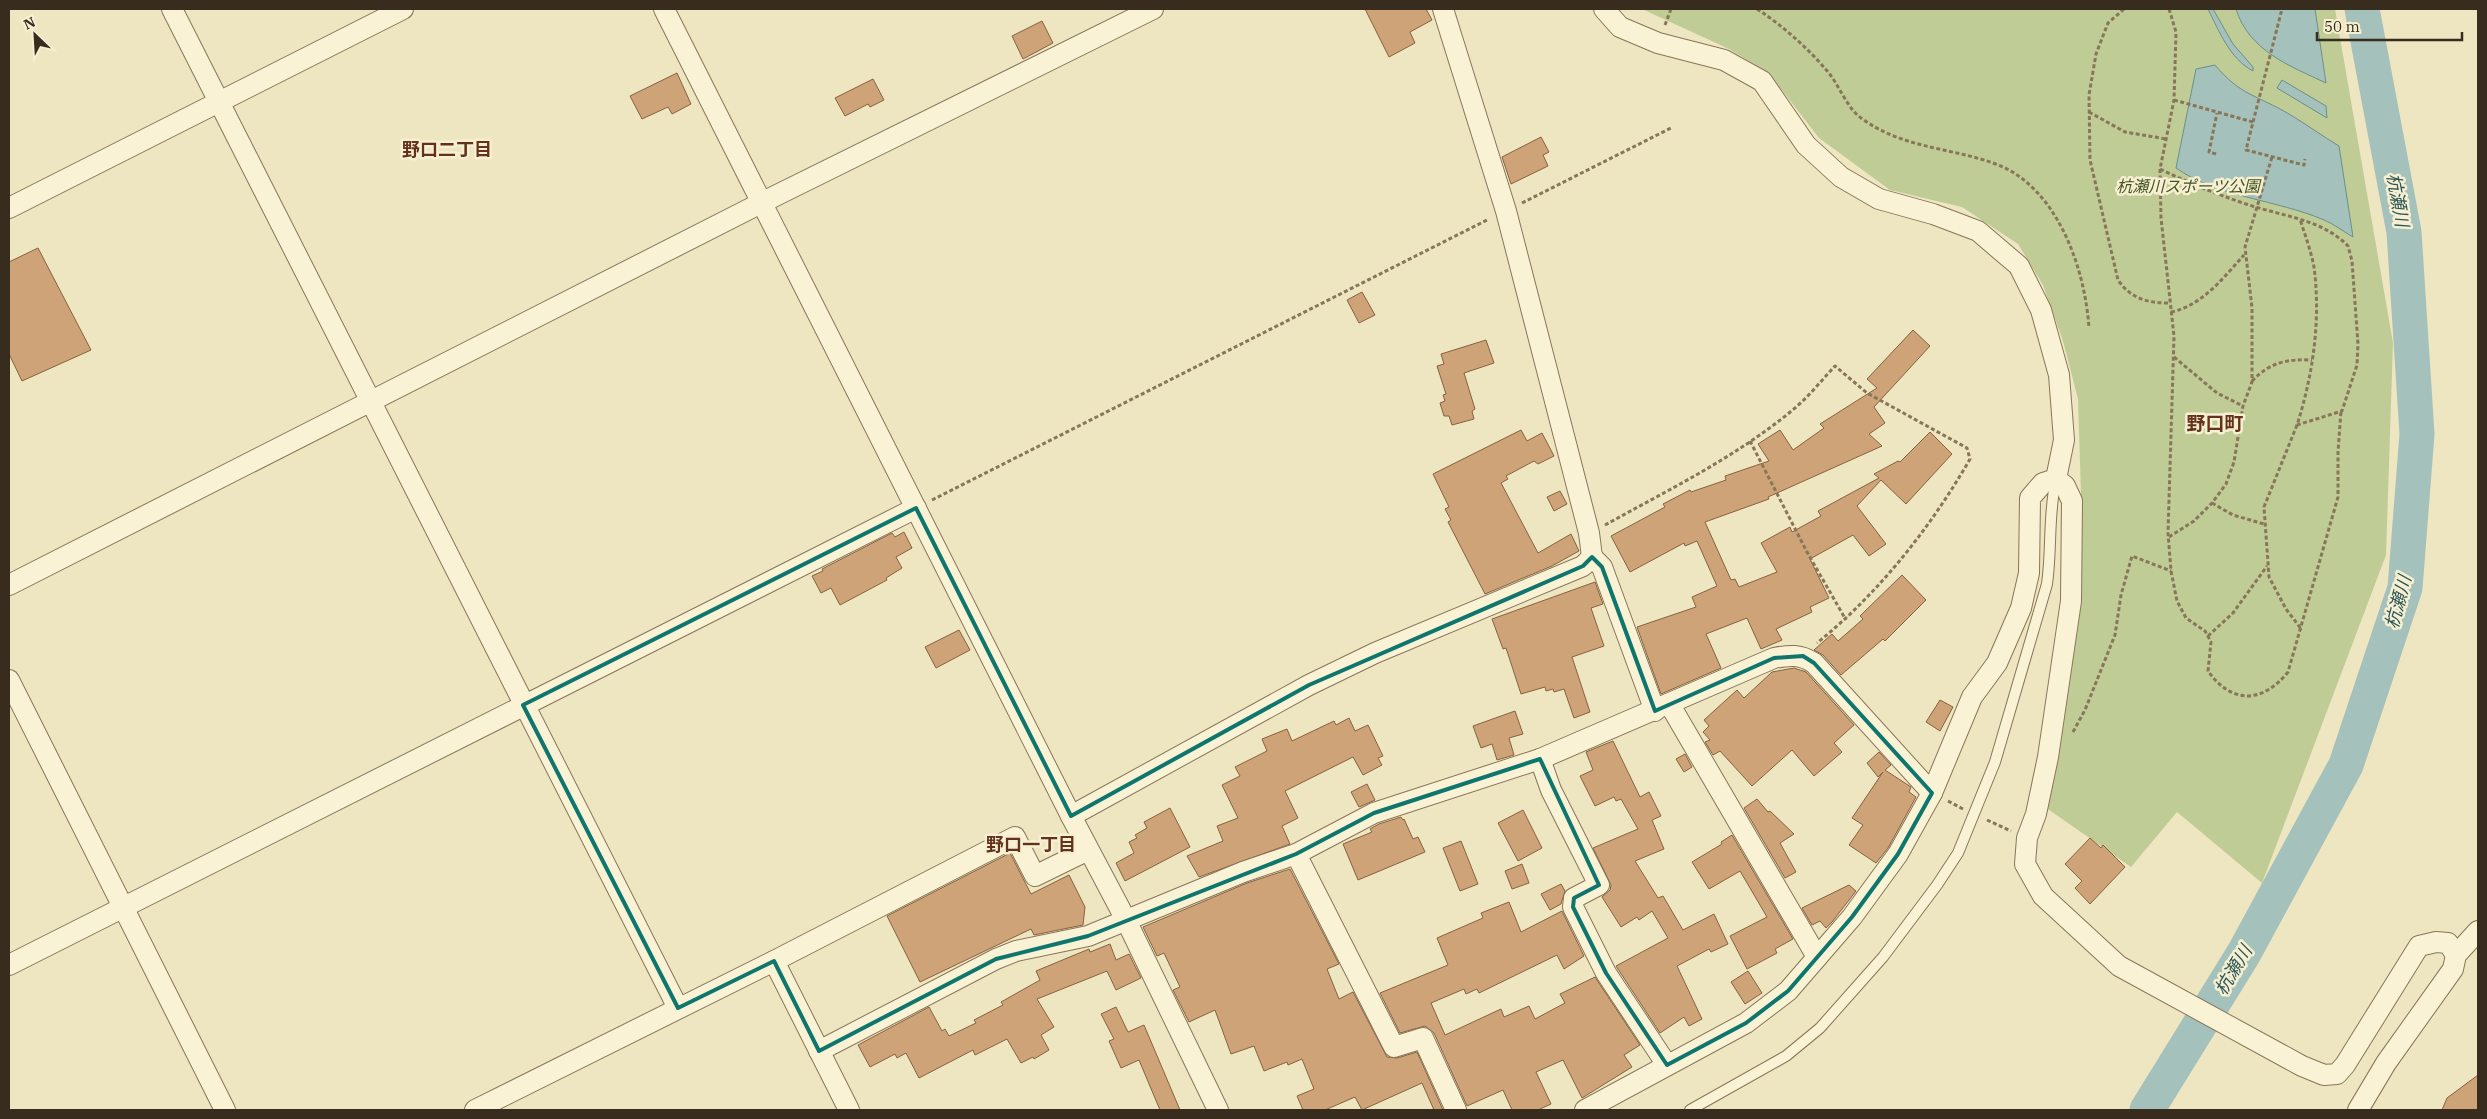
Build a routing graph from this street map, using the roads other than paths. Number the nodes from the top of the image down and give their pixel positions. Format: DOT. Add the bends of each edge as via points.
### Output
graph roads {
  1 [pos="172,9"];
  2 [pos="403,9"];
  3 [pos="664,9"];
  4 [pos="1153,9"];
  5 [pos="1443,9"];
  6 [pos="1604,9"];
  7 [pos="218,102"];
  8 [pos="761,203"];
  9 [pos="9,208"];
  10 [pos="372,401"];
  11 [pos="2056,479"];
  12 [pos="916,508"];
  13 [pos="1592,557"];
  14 [pos="9,585"];
  15 [pos="9,680"];
  16 [pos="523,705"];
  17 [pos="1663,708"];
  18 [pos="1540,759"];
  19 [pos="1932,793"];
  20 [pos="1071,816"];
  21 [pos="1088,850"];
  22 [pos="1296,854"];
  23 [pos="123,907"];
  24 [pos="1126,920"];
  25 [pos="2478,931"];
  26 [pos="2456,955"];
  27 [pos="1817,957"];
  28 [pos="774,961"];
  29 [pos="9,965"];
  30 [pos="678,1008"];
  31 [pos="819,1051"];
  32 [pos="1667,1065"];
  33 [pos="225,1110"];
  34 [pos="475,1110"];
  35 [pos="849,1110"];
  36 [pos="1218,1110"];
  37 [pos="1456,1110"];
  38 [pos="1585,1110"];
  39 [pos="1690,1110"];
  40 [pos="2358,1110"];
  1 -- 7 [label="street"];
  2 -- 7 [label="street"];
  3 -- 8 [label="street"];
  4 -- 8 [label="street"];
  5 -- 13 [label="street" via="1506,211 1590,533"];
  6 -- 11 [label="street" via="1620,27 1658,43 1724,60 1762,81 1806,145 1841,177 1878,199 1978,231 2019,266 2040,310 2059,375 2064,440"];
  7 -- 9 [label="street"];
  7 -- 10 [label="street"];
  8 -- 10 [label="street"];
  8 -- 12 [label="street"];
  10 -- 14 [label="street"];
  10 -- 16 [label="street"];
  11 -- 19 [label="street" via="2043,482 2030,498 2029,573 2021,608 1998,663 1972,697"];
  11 -- 26 [label="street" via="2066,486 2072,501 2071,600 2050,743 2036,814 2027,838 2025,864 2043,896 2119,966 2324,1075 2337,1074 2346,1065 2419,946 2448,943"];
  11 -- 39 [label="lane" via="2051,500 2051,560 2047,584 1995,762 1958,853 1883,957 1820,1028 1786,1056"];
  12 -- 16 [label="street"];
  12 -- 20 [label="street"];
  13 -- 17 [label="street" via="1602,567"];
  13 -- 20 [label="street" via="1583,566 1375,653 1309,685"];
  15 -- 23 [label="street"];
  16 -- 23 [label="street"];
  16 -- 30 [label="street"];
  17 -- 18 [label="street"];
  17 -- 19 [label="street" via="1774,658 1803,656 1814,663"];
  17 -- 27 [label="street"];
  18 -- 22 [label="street" via="1374,813"];
  18 -- 32 [label="street" via="1551,790 1600,885 1574,898 1573,907 1606,973"];
  19 -- 27 [label="street" via="1898,854 1852,917"];
  20 -- 21 [label="street"];
  21 -- 24 [label="street"];
  21 -- 28 [label="street" via="1035,876 1015,837"];
  22 -- 24 [label="street"];
  22 -- 37 [label="street" via="1394,1047 1423,1038"];
  23 -- 29 [label="street"];
  23 -- 33 [label="street"];
  24 -- 31 [label="street" via="1088,936 1016,951 996,959"];
  24 -- 36 [label="street"];
  25 -- 26 [label="street"];
  26 -- 40 [label="street" via="2453,969 2386,1063"];
  27 -- 32 [label="street" via="1788,991 1746,1023"];
  28 -- 30 [label="street"];
  28 -- 31 [label="street"];
  30 -- 34 [label="street"];
  31 -- 35 [label="street"];
  32 -- 38 [label="street"];
}
